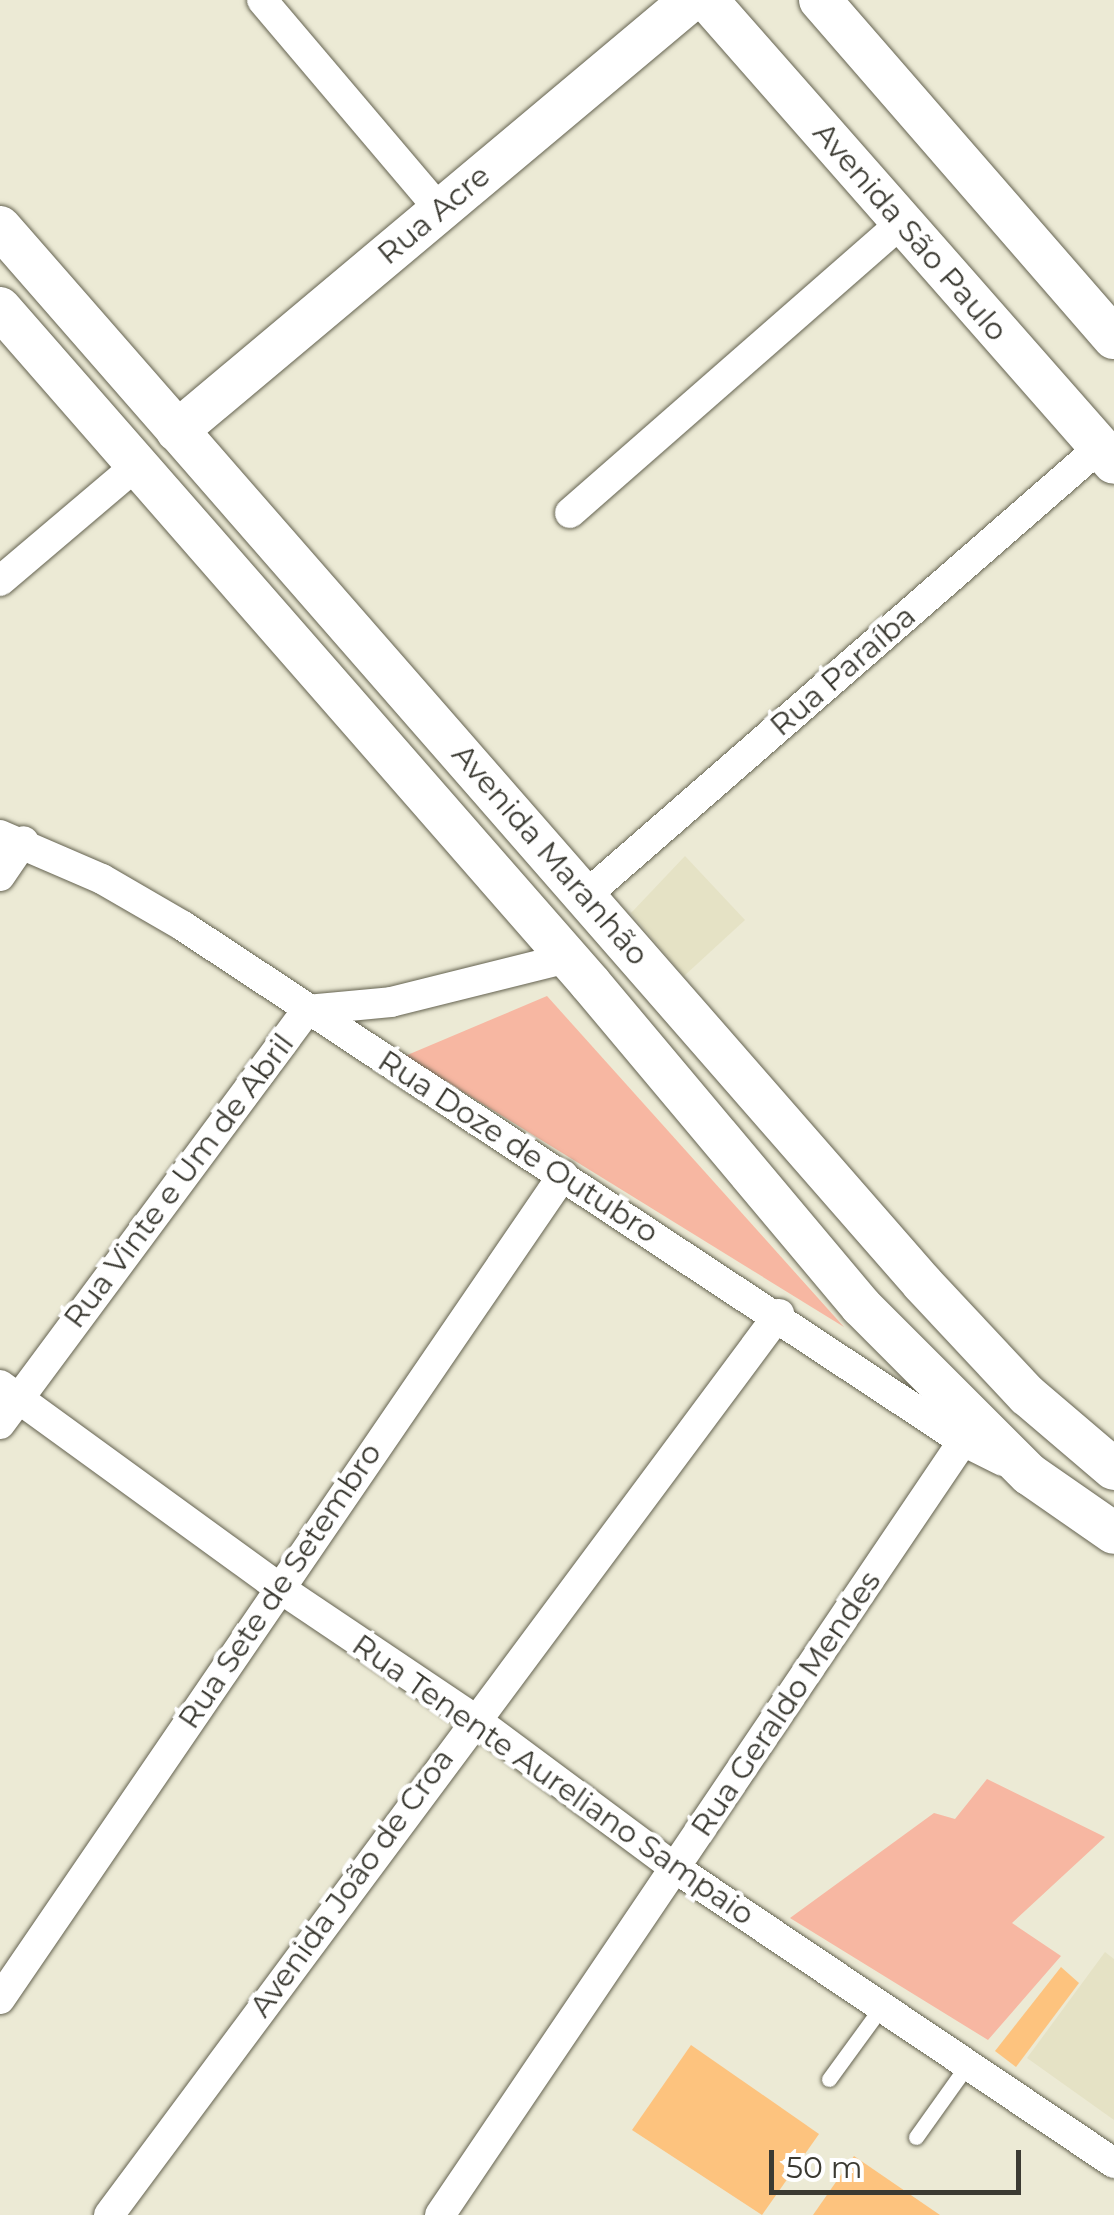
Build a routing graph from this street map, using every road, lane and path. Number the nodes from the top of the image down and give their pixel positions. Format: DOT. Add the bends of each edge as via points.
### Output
graph roads {
  1 [pos="262,0"];
  2 [pos="692,0"];
  3 [pos="707,0"];
  4 [pos="820,0"];
  5 [pos="440,210"];
  6 [pos="902,222"];
  7 [pos="0,227"];
  8 [pos="0,308"];
  9 [pos="1114,338"];
  10 [pos="177,430"];
  11 [pos="1107,455"];
  12 [pos="139,464"];
  13 [pos="570,513"];
  14 [pos="0,580"];
  15 [pos="12,838"];
  16 [pos="0,876"];
  17 [pos="585,896"];
  18 [pos="568,958"];
  19 [pos="306,1010"];
  20 [pos="563,1176"];
  21 [pos="778,1314"];
  22 [pos="9,1391"];
  23 [pos="0,1424"];
  24 [pos="963,1441"];
  25 [pos="1114,1469"];
  26 [pos="1028,1474"];
  27 [pos="1114,1533"];
  28 [pos="278,1587"];
  29 [pos="473,1718"];
  30 [pos="675,1868"];
  31 [pos="0,1999"];
  32 [pos="880,2009"];
  33 [pos="966,2066"];
  34 [pos="829,2078"];
  35 [pos="916,2137"];
  36 [pos="1114,2163"];
  37 [pos="109,2215"];
  38 [pos="440,2215"];
  1 -- 5 [label="street"];
  2 -- 5 [label="main road, Rua Acre"];
  3 -- 6 [label="main road, Avenida São Paulo"];
  4 -- 9 [label="main road"];
  5 -- 10 [label="main road, Rua Acre"];
  6 -- 11 [label="main road, Avenida São Paulo"];
  6 -- 13 [label="street"];
  7 -- 10 [label="main road, Avenida Maranhão"];
  8 -- 12 [label="main road, Avenida Maranhão"];
  10 -- 17 [label="main road, Avenida Maranhão"];
  11 -- 17 [label="street, Rua Paraíba"];
  12 -- 14 [label="street"];
  12 -- 18 [label="main road, Avenida Maranhão"];
  15 -- 16 [label="street"];
  15 -- 19 [label="street, Rua Doze de Outubro" via="183,926"];
  17 -- 25 [label="main road, Avenida Maranhão" via="922,1284 1028,1395"];
  18 -- 19 [label="street, Rua Vinte e Um de Abril" via="391,1002"];
  18 -- 26 [label="main road, Avenida Maranhão" via="861,1306"];
  19 -- 20 [label="street, Rua Doze de Outubro"];
  19 -- 22 [label="street, Rua Vinte e Um de Abril"];
  20 -- 21 [label="street, Rua Doze de Outubro"];
  20 -- 28 [label="street, Rua Sete de Setembro"];
  21 -- 24 [label="street, Rua Doze de Outubro"];
  21 -- 29 [label="street, Avenida João de Croa"];
  22 -- 23 [label="street, Rua Vinte e Um de Abril"];
  22 -- 28 [label="street, Rua Tenente Aureliano Sampaio"];
  24 -- 26 [label="street, Rua Doze de Outubro"];
  24 -- 30 [label="street, Rua Geraldo Mendes"];
  26 -- 27 [label="main road, Avenida Maranhão"];
  28 -- 29 [label="street, Rua Tenente Aureliano Sampaio"];
  28 -- 31 [label="street, Rua Sete de Setembro"];
  29 -- 30 [label="street, Rua Tenente Aureliano Sampaio"];
  29 -- 37 [label="street, Avenida João de Croa"];
  30 -- 32 [label="street, Rua Tenente Aureliano Sampaio"];
  30 -- 38 [label="street, Rua Geraldo Mendes"];
  32 -- 33 [label="street, Rua Tenente Aureliano Sampaio"];
  32 -- 34 [label="lane"];
  33 -- 35 [label="lane"];
  33 -- 36 [label="street, Rua Tenente Aureliano Sampaio"];
}
